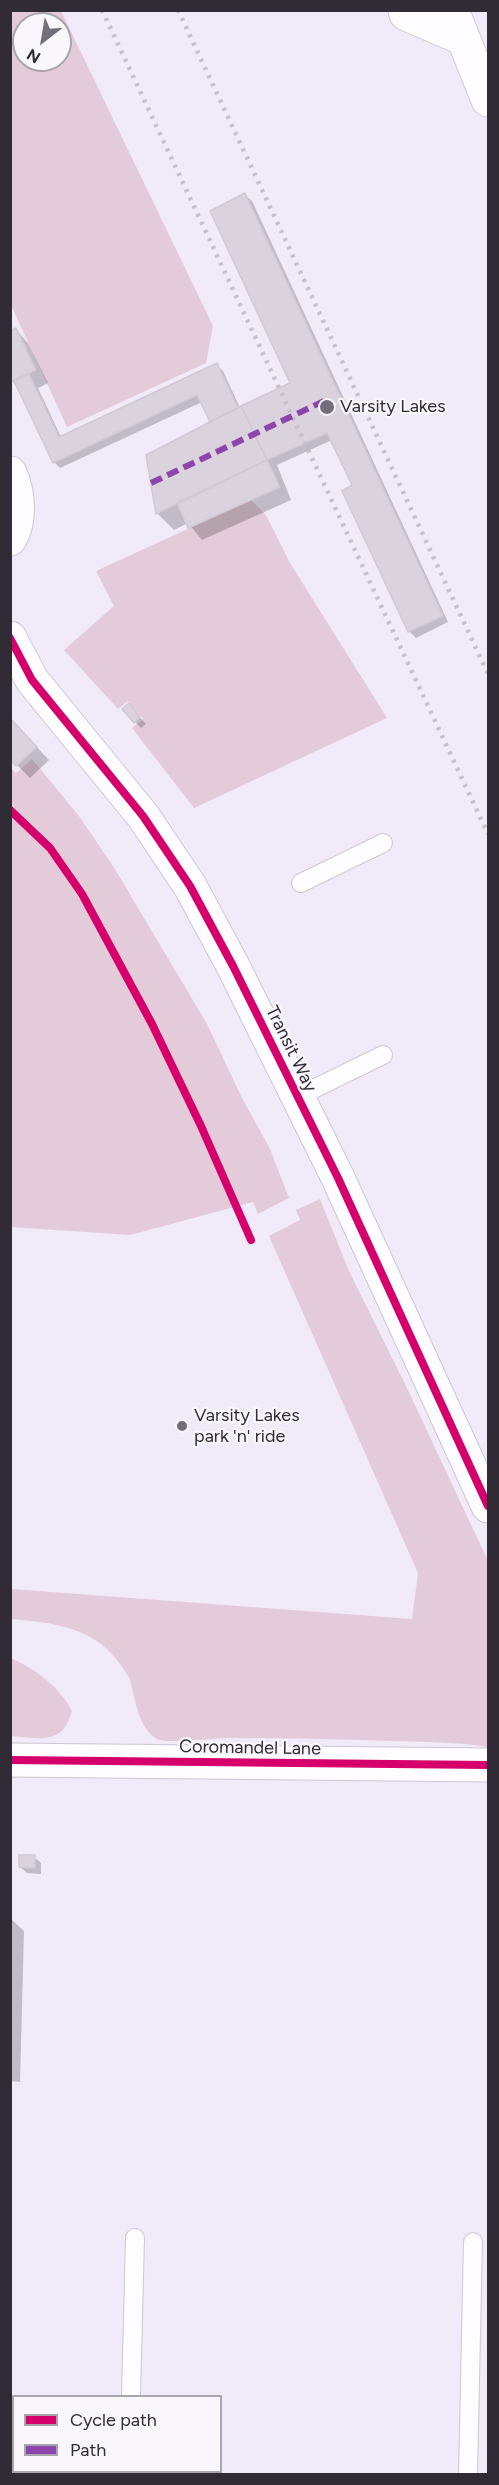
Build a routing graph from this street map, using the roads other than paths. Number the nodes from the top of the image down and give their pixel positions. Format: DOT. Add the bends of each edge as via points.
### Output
graph roads {
  1 [pos="405,10"];
  2 [pos="457,24"];
  3 [pos="489,100"];
  4 [pos="10,473"];
  5 [pos="10,539"];
  6 [pos="10,638"];
  7 [pos="21,673"];
  8 [pos="383,843"];
  9 [pos="301,883"];
  10 [pos="382,1055"];
  11 [pos="297,1097"];
  12 [pos="489,1506"];
  13 [pos="10,1760"];
  14 [pos="489,1765"];
  15 [pos="135,2238"];
  16 [pos="473,2242"];
  17 [pos="131,2395"];
  18 [pos="468,2475"];
  1 -- 2 [label="main road" via="406,14"];
  2 -- 3 [label="main road"];
  4 -- 5 [label="main road" via="18,504 15,531"];
  6 -- 7 [label="main road, Transit Way"];
  7 -- 11 [label="main road, Transit Way" via="143,816 190,886"];
  8 -- 9 [label="lane"];
  10 -- 11 [label="lane"];
  11 -- 12 [label="main road, Transit Way"];
  13 -- 14 [label="main road, Coromandel Lane"];
  15 -- 17 [label="lane"];
  16 -- 18 [label="lane"];
}
